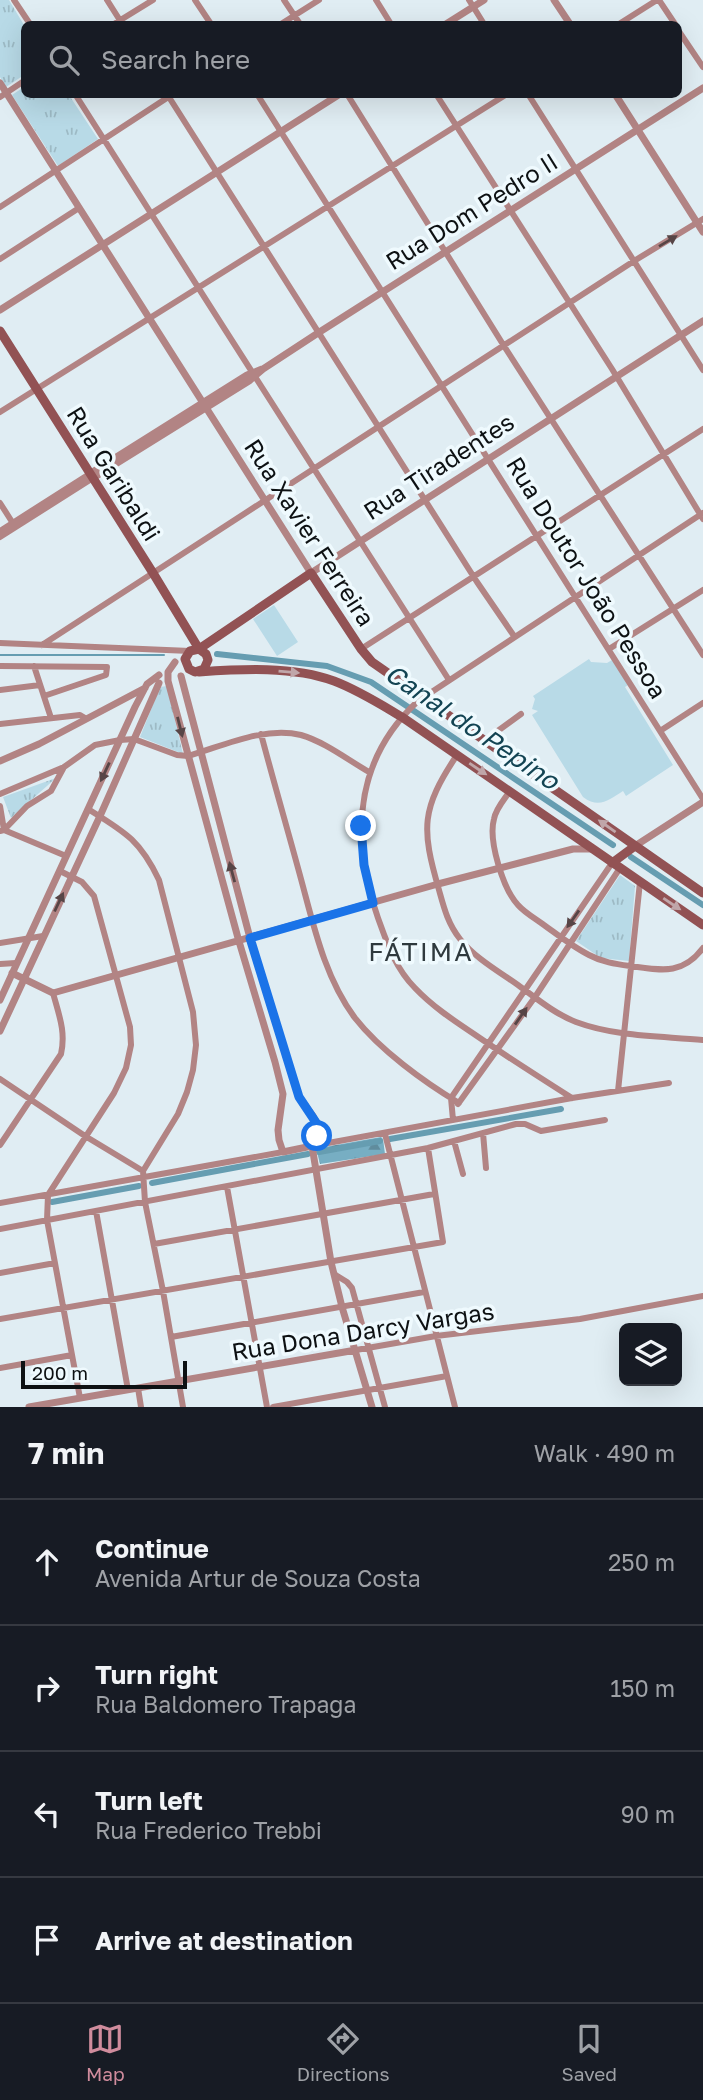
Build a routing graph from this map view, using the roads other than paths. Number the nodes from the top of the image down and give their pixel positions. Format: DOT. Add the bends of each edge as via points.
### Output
graph roads {
  1 [pos="14,0"];
  2 [pos="107,0"];
  3 [pos="153,0"];
  4 [pos="195,0"];
  5 [pos="284,0"];
  6 [pos="320,0"];
  7 [pos="376,0"];
  8 [pos="484,0"];
  9 [pos="554,0"];
  10 [pos="658,0"];
  11 [pos="471,4"];
  12 [pos="294,16"];
  13 [pos="28,21"];
  14 [pos="118,21"];
  15 [pos="122,21"];
  16 [pos="209,21"];
  17 [pos="286,21"];
  18 [pos="298,21"];
  19 [pos="389,21"];
  20 [pos="450,21"];
  21 [pos="482,21"];
  22 [pos="568,21"];
  23 [pos="624,21"];
  24 [pos="673,21"];
  25 [pos="682,36"];
  26 [pos="703,67"];
  27 [pos="0,83"];
  28 [pos="21,83"];
  29 [pos="703,88"];
  30 [pos="3,95"];
  31 [pos="78,98"];
  32 [pos="165,98"];
  33 [pos="171,98"];
  34 [pos="260,98"];
  35 [pos="334,98"];
  36 [pos="350,98"];
  37 [pos="438,98"];
  38 [pos="501,98"];
  39 [pos="531,98"];
  40 [pos="618,98"];
  41 [pos="456,126"];
  42 [pos="638,130"];
  43 [pos="282,131"];
  44 [pos="104,140"];
  45 [pos="392,165"];
  46 [pos="576,169"];
  47 [pos="56,171"];
  48 [pos="216,173"];
  49 [pos="328,205"];
  50 [pos="0,207"];
  51 [pos="79,208"];
  52 [pos="510,210"];
  53 [pos="153,214"];
  54 [pos="700,221"];
  55 [pos="703,232"];
  56 [pos="103,246"];
  57 [pos="264,246"];
  58 [pos="445,251"];
  59 [pos="0,259"];
  60 [pos="634,261"];
  61 [pos="198,287"];
  62 [pos="383,291"];
  63 [pos="569,303"];
  64 [pos="0,310"];
  65 [pos="149,318"];
  66 [pos="703,321"];
  67 [pos="0,331"];
  68 [pos="318,333"];
  69 [pos="681,335"];
  70 [pos="504,345"];
  71 [pos="703,370"];
  72 [pos="255,374"];
  73 [pos="616,376"];
  74 [pos="442,385"];
  75 [pos="36,389"];
  76 [pos="204,405"];
  77 [pos="0,412"];
  78 [pos="551,418"];
  79 [pos="378,427"];
  80 [pos="703,429"];
  81 [pos="663,455"];
  82 [pos="488,458"];
  83 [pos="315,468"];
  84 [pos="92,476"];
  85 [pos="600,495"];
  86 [pos="424,499"];
  87 [pos="264,500"];
  88 [pos="0,503"];
  89 [pos="702,515"];
  90 [pos="14,525"];
  91 [pos="0,531"];
  92 [pos="0,537"];
  93 [pos="536,537"];
  94 [pos="361,541"];
  95 [pos="639,554"];
  96 [pos="153,573"];
  97 [pos="311,573"];
  98 [pos="474,577"];
  99 [pos="703,590"];
  100 [pos="576,596"];
  101 [pos="673,609"];
  102 [pos="409,619"];
  103 [pos="514,636"];
  104 [pos="0,643"];
  105 [pos="42,645"];
  106 [pos="361,649"];
  107 [pos="609,649"];
  108 [pos="193,651"];
  109 [pos="703,656"];
  110 [pos="175,662"];
  111 [pos="0,666"];
  112 [pos="34,666"];
  113 [pos="197,672"];
  114 [pos="181,676"];
  115 [pos="159,679"];
  116 [pos="449,680"];
  117 [pos="168,681"];
  118 [pos="40,685"];
  119 [pos="145,688"];
  120 [pos="0,690"];
  121 [pos="44,696"];
  122 [pos="126,697"];
  123 [pos="420,700"];
  124 [pos="703,703"];
  125 [pos="112,704"];
  126 [pos="135,707"];
  127 [pos="405,714"];
  128 [pos="521,714"];
  129 [pos="51,718"];
  130 [pos="85,718"];
  131 [pos="0,724"];
  132 [pos="660,731"];
  133 [pos="261,734"];
  134 [pos="134,739"];
  135 [pos="120,740"];
  136 [pos="485,741"];
  137 [pos="201,752"];
  138 [pos="457,755"];
  139 [pos="188,756"];
  140 [pos="0,761"];
  141 [pos="64,767"];
  142 [pos="369,772"];
  143 [pos="510,791"];
  144 [pos="0,794"];
  145 [pos="703,800"];
  146 [pos="0,806"];
  147 [pos="88,809"];
  148 [pos="100,816"];
  149 [pos="2,830"];
  150 [pos="574,835"];
  151 [pos="226,846"];
  152 [pos="635,846"];
  153 [pos="214,849"];
  154 [pos="573,849"];
  155 [pos="593,849"];
  156 [pos="66,856"];
  157 [pos="616,866"];
  158 [pos="500,868"];
  159 [pos="60,870"];
  160 [pos="72,876"];
  161 [pos="640,882"];
  162 [pos="438,884"];
  163 [pos="703,893"];
  164 [pos="373,903"];
  165 [pos="313,920"];
  166 [pos="703,925"];
  167 [pos="43,936"];
  168 [pos="561,937"];
  169 [pos="28,938"];
  170 [pos="250,938"];
  171 [pos="239,941"];
  172 [pos="0,943"];
  173 [pos="570,943"];
  174 [pos="703,948"];
  175 [pos="180,957"];
  176 [pos="16,963"];
  177 [pos="0,964"];
  178 [pos="631,966"];
  179 [pos="12,973"];
  180 [pos="116,976"];
  181 [pos="24,978"];
  182 [pos="526,991"];
  183 [pos="53,993"];
  184 [pos="535,997"];
  185 [pos="0,1000"];
  186 [pos="0,1031"];
  187 [pos="623,1032"];
  188 [pos="703,1040"];
  189 [pos="489,1044"];
  190 [pos="497,1051"];
  191 [pos="275,1062"];
  192 [pos="293,1078"];
  193 [pos="0,1079"];
  194 [pos="669,1083"];
  195 [pos="618,1091"];
  196 [pos="451,1098"];
  197 [pos="572,1098"];
  198 [pos="31,1100"];
  199 [pos="459,1103"];
  200 [pos="453,1111"];
  201 [pos="453,1120"];
  202 [pos="604,1120"];
  203 [pos="483,1133"];
  204 [pos="385,1134"];
  205 [pos="85,1136"];
  206 [pos="454,1141"];
  207 [pos="0,1145"];
  208 [pos="313,1146"];
  209 [pos="428,1148"];
  210 [pos="283,1152"];
  211 [pos="390,1156"];
  212 [pos="486,1168"];
  213 [pos="318,1170"];
  214 [pos="463,1174"];
  215 [pos="143,1175"];
  216 [pos="227,1187"];
  217 [pos="434,1194"];
  218 [pos="48,1195"];
  219 [pos="401,1200"];
  220 [pos="145,1202"];
  221 [pos="0,1203"];
  222 [pos="96,1211"];
  223 [pos="325,1213"];
  224 [pos="47,1220"];
  225 [pos="0,1229"];
  226 [pos="234,1229"];
  227 [pos="154,1244"];
  228 [pos="413,1247"];
  229 [pos="331,1262"];
  230 [pos="55,1263"];
  231 [pos="0,1273"];
  232 [pos="334,1274"];
  233 [pos="243,1277"];
  234 [pos="163,1291"];
  235 [pos="424,1292"];
  236 [pos="703,1296"];
  237 [pos="111,1300"];
  238 [pos="342,1307"];
  239 [pos="63,1308"];
  240 [pos="0,1319"];
  241 [pos="251,1323"];
  242 [pos="436,1336"];
  243 [pos="171,1337"];
  244 [pos="369,1348"];
  245 [pos="356,1350"];
  246 [pos="72,1355"];
  247 [pos="259,1367"];
  248 [pos="0,1368"];
  249 [pos="447,1376"];
  250 [pos="178,1381"];
  251 [pos="380,1387"];
  252 [pos="138,1388"];
  253 [pos="367,1389"];
  254 [pos="128,1390"];
  255 [pos="80,1398"];
  256 [pos="54,1405"];
  257 [pos="29,1407"];
  258 [pos="141,1407"];
  259 [pos="183,1407"];
  260 [pos="267,1407"];
  261 [pos="273,1407"];
  262 [pos="372,1407"];
  263 [pos="385,1407"];
  264 [pos="455,1407"];
  1 -- 13 [label="street"];
  2 -- 14 [label="street"];
  3 -- 15 [label="street"];
  4 -- 16 [label="street"];
  5 -- 12 [label="street"];
  6 -- 12 [label="street"];
  7 -- 19 [label="street"];
  8 -- 11 [label="street"];
  9 -- 22 [label="street"];
  10 -- 23 [label="street"];
  10 -- 24 [label="street"];
  11 -- 20 [label="street"];
  11 -- 21 [label="street"];
  12 -- 17 [label="street"];
  12 -- 18 [label="street"];
  25 -- 26 [label="street"];
  27 -- 30 [label="street, Rua Xavier Ferreira"];
  28 -- 30 [label="street"];
  29 -- 42 [label="street, Rua Dom Pedro II"];
  30 -- 47 [label="street, Rua Xavier Ferreira"];
  31 -- 44 [label="street"];
  32 -- 44 [label="street"];
  33 -- 48 [label="street"];
  34 -- 43 [label="street, Rua Doutor João Pessoa"];
  35 -- 43 [label="street"];
  36 -- 45 [label="street"];
  37 -- 41 [label="street"];
  38 -- 41 [label="street"];
  39 -- 46 [label="street"];
  40 -- 42 [label="street"];
  41 -- 45 [label="street"];
  41 -- 52 [label="street"];
  42 -- 46 [label="street, Rua Dom Pedro II"];
  42 -- 54 [label="street"];
  43 -- 48 [label="street"];
  43 -- 49 [label="street, Rua Doutor João Pessoa"];
  44 -- 47 [label="street"];
  44 -- 53 [label="street"];
  45 -- 49 [label="street"];
  45 -- 58 [label="street"];
  46 -- 52 [label="street, Rua Dom Pedro II"];
  46 -- 60 [label="street"];
  47 -- 50 [label="street"];
  47 -- 51 [label="street, Rua Xavier Ferreira"];
  48 -- 53 [label="street"];
  48 -- 57 [label="street"];
  49 -- 57 [label="street"];
  49 -- 62 [label="street, Rua Doutor João Pessoa"];
  51 -- 56 [label="street, Rua Xavier Ferreira"];
  51 -- 59 [label="street"];
  52 -- 58 [label="street, Rua Dom Pedro II"];
  52 -- 63 [label="street"];
  53 -- 56 [label="street"];
  53 -- 61 [label="street"];
  54 -- 55 [label="street"];
  60 -- 54 [label="street, one-way"];
  56 -- 64 [label="street"];
  56 -- 65 [label="street, Rua Xavier Ferreira"];
  57 -- 61 [label="street"];
  57 -- 68 [label="street"];
  58 -- 62 [label="street, Rua Dom Pedro II"];
  58 -- 70 [label="street"];
  60 -- 63 [label="street"];
  60 -- 69 [label="street"];
  61 -- 65 [label="street"];
  61 -- 72 [label="street"];
  62 -- 68 [label="street, Rua Dom Pedro II"];
  62 -- 74 [label="street, Rua Doutor João Pessoa"];
  63 -- 70 [label="street"];
  63 -- 73 [label="street"];
  65 -- 75 [label="street"];
  65 -- 76 [label="street, Rua Xavier Ferreira"];
  66 -- 69 [label="street, Rua Tiradentes"];
  67 -- 75 [label="main road, Rua Garibaldi"];
  68 -- 72 [label="street, Rua Dom Pedro II"];
  68 -- 79 [label="street"];
  69 -- 71 [label="street"];
  69 -- 73 [label="street, Rua Tiradentes"];
  70 -- 74 [label="street"];
  70 -- 78 [label="street"];
  72 -- 76 [label="street, Rua Dom Pedro II"];
  72 -- 83 [label="street"];
  73 -- 78 [label="street, Rua Tiradentes"];
  73 -- 81 [label="street"];
  74 -- 79 [label="street"];
  74 -- 82 [label="street, Rua Doutor João Pessoa"];
  75 -- 77 [label="street"];
  75 -- 84 [label="main road, Rua Garibaldi"];
  76 -- 84 [label="street, Rua Dom Pedro II"];
  76 -- 87 [label="street, Rua Xavier Ferreira"];
  78 -- 82 [label="street, Rua Tiradentes"];
  78 -- 85 [label="street"];
  79 -- 83 [label="street"];
  79 -- 86 [label="street"];
  80 -- 81 [label="street"];
  81 -- 85 [label="street"];
  81 -- 89 [label="street"];
  82 -- 86 [label="street, Rua Tiradentes"];
  82 -- 93 [label="street, Rua Doutor João Pessoa"];
  83 -- 87 [label="street"];
  83 -- 94 [label="street"];
  84 -- 90 [label="street, Rua Dom Pedro II"];
  84 -- 96 [label="main road, Rua Garibaldi"];
  85 -- 93 [label="street"];
  85 -- 95 [label="street"];
  86 -- 94 [label="street, Rua Tiradentes"];
  86 -- 98 [label="street"];
  87 -- 96 [label="street"];
  87 -- 97 [label="street, Rua Xavier Ferreira"];
  88 -- 90 [label="street"];
  89 -- 95 [label="street"];
  90 -- 91 [label="street, Rua Dom Pedro II"];
  90 -- 92 [label="street, Rua Dom Pedro II"];
  93 -- 98 [label="street"];
  93 -- 100 [label="street, Rua Doutor João Pessoa"];
  94 -- 97 [label="street, Rua Tiradentes"];
  94 -- 102 [label="street"];
  95 -- 100 [label="street"];
  95 -- 101 [label="street"];
  96 -- 105 [label="street"];
  96 -- 108 [label="main road, Rua Garibaldi" via="192,638"];
  97 -- 106 [label="main road, Rua Xavier Ferreira"];
  97 -- 108 [label="main road, Rua Tiradentes"];
  98 -- 102 [label="street"];
  98 -- 103 [label="street"];
  99 -- 101 [label="street"];
  100 -- 103 [label="street"];
  100 -- 107 [label="street, Rua Doutor João Pessoa"];
  101 -- 107 [label="street"];
  101 -- 109 [label="street"];
  102 -- 106 [label="street"];
  102 -- 116 [label="street"];
  103 -- 116 [label="street"];
  104 -- 105 [label="street"];
  105 -- 108 [label="street"];
  106 -- 123 [label="main road, Rua Xavier Ferreira"];
  107 -- 132 [label="street, Rua Doutor João Pessoa"];
  108 -- 110 [label="street, Rua Tiradentes"];
  108 -- 113 [label="main road" via="186,663"];
  108 -- 113 [label="main road" via="206,654 208,660"];
  110 -- 115 [label="street, Rua Tiradentes"];
  110 -- 117 [label="street"];
  111 -- 112 [label="street"];
  112 -- 118 [label="street"];
  112 -- 121 [label="street" via="107,667 106,675"];
  113 -- 114 [label="street, Rua Tiradentes"];
  113 -- 127 [label="main road, one-way" via="311,674"];
  114 -- 117 [label="street, Rua Tiradentes"];
  114 -- 137 [label="street"];
  115 -- 117 [label="street, Rua Tiradentes"];
  115 -- 119 [label="street"];
  115 -- 125 [label="street, Rua Tiradentes"];
  115 -- 134 [label="street"];
  116 -- 123 [label="street"];
  117 -- 139 [label="street, one-way"];
  118 -- 120 [label="street"];
  118 -- 121 [label="street"];
  119 -- 122 [label="street, Rua Tiradentes"];
  119 -- 126 [label="street"];
  121 -- 129 [label="street"];
  122 -- 125 [label="street, Rua Tiradentes"];
  122 -- 126 [label="street" via="132,698"];
  123 -- 127 [label="street"];
  123 -- 136 [label="main road, Rua Xavier Ferreira"];
  124 -- 132 [label="street"];
  125 -- 130 [label="street, Rua Tiradentes"];
  126 -- 135 [label="street"];
  127 -- 138 [label="main road"];
  127 -- 142 [label="street"];
  128 -- 136 [label="street"];
  129 -- 130 [label="street"];
  129 -- 131 [label="street"];
  130 -- 140 [label="street, Rua Tiradentes"];
  132 -- 145 [label="street, Rua Doutor João Pessoa"];
  133 -- 137 [label="street"];
  133 -- 142 [label="street" via="300,735"];
  133 -- 165 [label="street"];
  134 -- 135 [label="street"];
  134 -- 139 [label="street"];
  134 -- 148 [label="street"];
  135 -- 141 [label="street" via="95,745"];
  135 -- 147 [label="street, one-way"];
  152 -- 136 [label="main road, Rua Xavier Ferreira, one-way"];
  137 -- 139 [label="street"];
  137 -- 151 [label="street"];
  138 -- 143 [label="main road, one-way"];
  138 -- 162 [label="street" via="440,780 427,819 427,841"];
  139 -- 153 [label="street"];
  141 -- 144 [label="street"];
  141 -- 149 [label="street" via="51,791"];
  142 -- 164 [label="street" via="361,842"];
  143 -- 150 [label="main road"];
  143 -- 158 [label="street" via="498,808 492,829"];
  145 -- 152 [label="street"];
  146 -- 149 [label="street"];
  147 -- 148 [label="street"];
  147 -- 156 [label="street"];
  148 -- 160 [label="street"];
  148 -- 175 [label="street" via="126,833 151,863"];
  149 -- 156 [label="street"];
  150 -- 154 [label="street" via="577,844"];
  150 -- 155 [label="main road"];
  151 -- 153 [label="street"];
  170 -- 151 [label="street, one-way"];
  152 -- 157 [label="main road"];
  152 -- 163 [label="main road, Rua Xavier Ferreira"];
  153 -- 171 [label="street"];
  154 -- 155 [label="street"];
  154 -- 158 [label="street"];
  155 -- 157 [label="main road"];
  156 -- 159 [label="street"];
  157 -- 161 [label="main road"];
  157 -- 168 [label="street, one-way"];
  157 -- 173 [label="street"];
  158 -- 162 [label="street"];
  158 -- 168 [label="street" via="518,905"];
  159 -- 160 [label="street"];
  159 -- 169 [label="street"];
  167 -- 160 [label="street, one-way"];
  160 -- 180 [label="street" via="94,896"];
  161 -- 166 [label="main road, one-way"];
  161 -- 178 [label="street"];
  162 -- 164 [label="street"];
  162 -- 182 [label="street" via="450,924 461,940"];
  164 -- 165 [label="street"];
  164 -- 189 [label="street" via="389,950 405,977 424,997"];
  165 -- 170 [label="street"];
  165 -- 196 [label="street" via="329,972 355,1018 384,1049"];
  167 -- 169 [label="street"];
  167 -- 181 [label="street"];
  168 -- 173 [label="street"];
  168 -- 182 [label="street"];
  169 -- 172 [label="street"];
  169 -- 176 [label="street"];
  170 -- 171 [label="street"];
  170 -- 192 [label="street"];
  171 -- 175 [label="street"];
  171 -- 191 [label="street"];
  173 -- 178 [label="street" via="602,961"];
  173 -- 184 [label="street"];
  174 -- 178 [label="street" via="672,970"];
  175 -- 180 [label="street"];
  175 -- 215 [label="street" via="193,1012 193,1070 178,1114"];
  176 -- 177 [label="street"];
  176 -- 179 [label="street"];
  178 -- 187 [label="street"];
  179 -- 181 [label="street"];
  179 -- 185 [label="street"];
  180 -- 183 [label="street"];
  180 -- 205 [label="street" via="131,1045 114,1093"];
  181 -- 183 [label="street"];
  181 -- 186 [label="street"];
  182 -- 184 [label="street"];
  182 -- 189 [label="street"];
  183 -- 198 [label="street" via="64,1040 61,1054"];
  184 -- 187 [label="street" via="575,1021"];
  190 -- 184 [label="street, one-way"];
  187 -- 188 [label="street"];
  187 -- 195 [label="street"];
  189 -- 190 [label="street"];
  189 -- 196 [label="street"];
  190 -- 197 [label="street"];
  190 -- 199 [label="street"];
  191 -- 192 [label="street"];
  191 -- 210 [label="street" via="283,1094 278,1130"];
  192 -- 208 [label="street" via="319,1128"];
  193 -- 198 [label="street"];
  194 -- 195 [label="street"];
  195 -- 197 [label="street"];
  196 -- 199 [label="street"];
  196 -- 200 [label="street"];
  197 -- 201 [label="street"];
  198 -- 205 [label="street"];
  198 -- 207 [label="street"];
  199 -- 200 [label="street"];
  200 -- 201 [label="street"];
  201 -- 204 [label="street"];
  202 -- 203 [label="street" via="541,1131 516,1124"];
  203 -- 206 [label="street"];
  203 -- 212 [label="street"];
  204 -- 208 [label="street"];
  204 -- 211 [label="street"];
  205 -- 215 [label="street"];
  205 -- 218 [label="street"];
  206 -- 209 [label="street"];
  206 -- 214 [label="street"];
  208 -- 210 [label="street"];
  208 -- 213 [label="street"];
  209 -- 211 [label="street"];
  209 -- 217 [label="street"];
  210 -- 215 [label="street"];
  211 -- 213 [label="street"];
  211 -- 219 [label="street"];
  213 -- 216 [label="street"];
  213 -- 223 [label="street"];
  215 -- 218 [label="street"];
  215 -- 220 [label="street"];
  216 -- 220 [label="street"];
  216 -- 226 [label="street"];
  217 -- 219 [label="street"];
  217 -- 228 [label="street" via="443,1242"];
  218 -- 221 [label="street"];
  218 -- 224 [label="street"];
  219 -- 223 [label="street"];
  219 -- 228 [label="street"];
  220 -- 222 [label="street"];
  220 -- 227 [label="street"];
  222 -- 224 [label="street"];
  222 -- 237 [label="street"];
  223 -- 226 [label="street"];
  223 -- 229 [label="street"];
  224 -- 225 [label="street"];
  224 -- 230 [label="street"];
  226 -- 227 [label="street"];
  226 -- 233 [label="street"];
  227 -- 234 [label="street"];
  228 -- 229 [label="street"];
  228 -- 235 [label="street"];
  229 -- 232 [label="street"];
  229 -- 233 [label="street"];
  230 -- 231 [label="street"];
  230 -- 239 [label="street"];
  232 -- 238 [label="street"];
  232 -- 244 [label="street" via="352,1288"];
  233 -- 234 [label="street"];
  233 -- 241 [label="street"];
  234 -- 237 [label="street"];
  234 -- 243 [label="street"];
  235 -- 238 [label="street"];
  235 -- 242 [label="street"];
  236 -- 242 [label="street, Rua Dona Darcy Vargas" via="580,1319"];
  237 -- 239 [label="street"];
  237 -- 254 [label="street"];
  238 -- 241 [label="street"];
  238 -- 245 [label="street"];
  239 -- 240 [label="street"];
  239 -- 246 [label="street"];
  241 -- 243 [label="street"];
  241 -- 247 [label="street"];
  242 -- 244 [label="street, Rua Dona Darcy Vargas"];
  242 -- 249 [label="street"];
  243 -- 250 [label="street"];
  244 -- 245 [label="street, Rua Dona Darcy Vargas"];
  244 -- 251 [label="street"];
  245 -- 247 [label="street, Rua Dona Darcy Vargas"];
  245 -- 253 [label="street"];
  246 -- 248 [label="street"];
  246 -- 255 [label="street"];
  247 -- 250 [label="street, Rua Dona Darcy Vargas"];
  247 -- 260 [label="street"];
  249 -- 251 [label="street"];
  249 -- 264 [label="street"];
  250 -- 252 [label="street, Rua Dona Darcy Vargas"];
  250 -- 259 [label="street"];
  251 -- 253 [label="street"];
  251 -- 263 [label="street"];
  252 -- 254 [label="street, Rua Dona Darcy Vargas"];
  252 -- 258 [label="street"];
  253 -- 261 [label="street"];
  253 -- 262 [label="street"];
  254 -- 255 [label="street, Rua Dona Darcy Vargas"];
  255 -- 256 [label="street, Rua Dona Darcy Vargas"];
  256 -- 257 [label="street, Rua Dona Darcy Vargas"];
}
